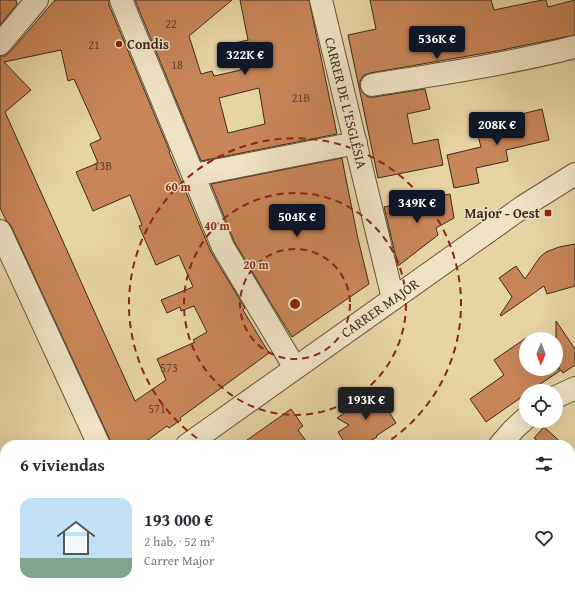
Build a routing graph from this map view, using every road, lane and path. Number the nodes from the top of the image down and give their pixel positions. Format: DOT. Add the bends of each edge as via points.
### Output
graph roads {
  1 [pos="37,0"];
  2 [pos="121,0"];
  3 [pos="321,0"];
  4 [pos="0,44"];
  5 [pos="575,47"];
  6 [pos="358,88"];
  7 [pos="356,143"];
  8 [pos="575,174"];
  9 [pos="194,175"];
  10 [pos="0,231"];
  11 [pos="393,299"];
  12 [pos="295,368"];
  13 [pos="575,388"];
  14 [pos="563,394"];
  15 [pos="519,424"];
  16 [pos="97,440"];
  17 [pos="193,440"];
  18 [pos="504,440"];
  1 -- 4 [label="street"];
  2 -- 9 [label="street"];
  3 -- 6 [label="street, CARRER DE L'ESGLÉSIA"];
  5 -- 6 [label="street"];
  6 -- 7 [label="street, CARRER DE L'ESGLÉSIA"];
  7 -- 9 [label="street"];
  7 -- 11 [label="street, CARRER DE L'ESGLÉSIA"];
  8 -- 11 [label="street, CARRER MAJOR" via="524,206"];
  9 -- 12 [label="street" via="223,246"];
  10 -- 16 [label="street"];
  11 -- 12 [label="street, CARRER MAJOR"];
  12 -- 17 [label="street, CARRER MAJOR"];
  13 -- 14 [label="street"];
  15 -- 18 [label="street"];
}
